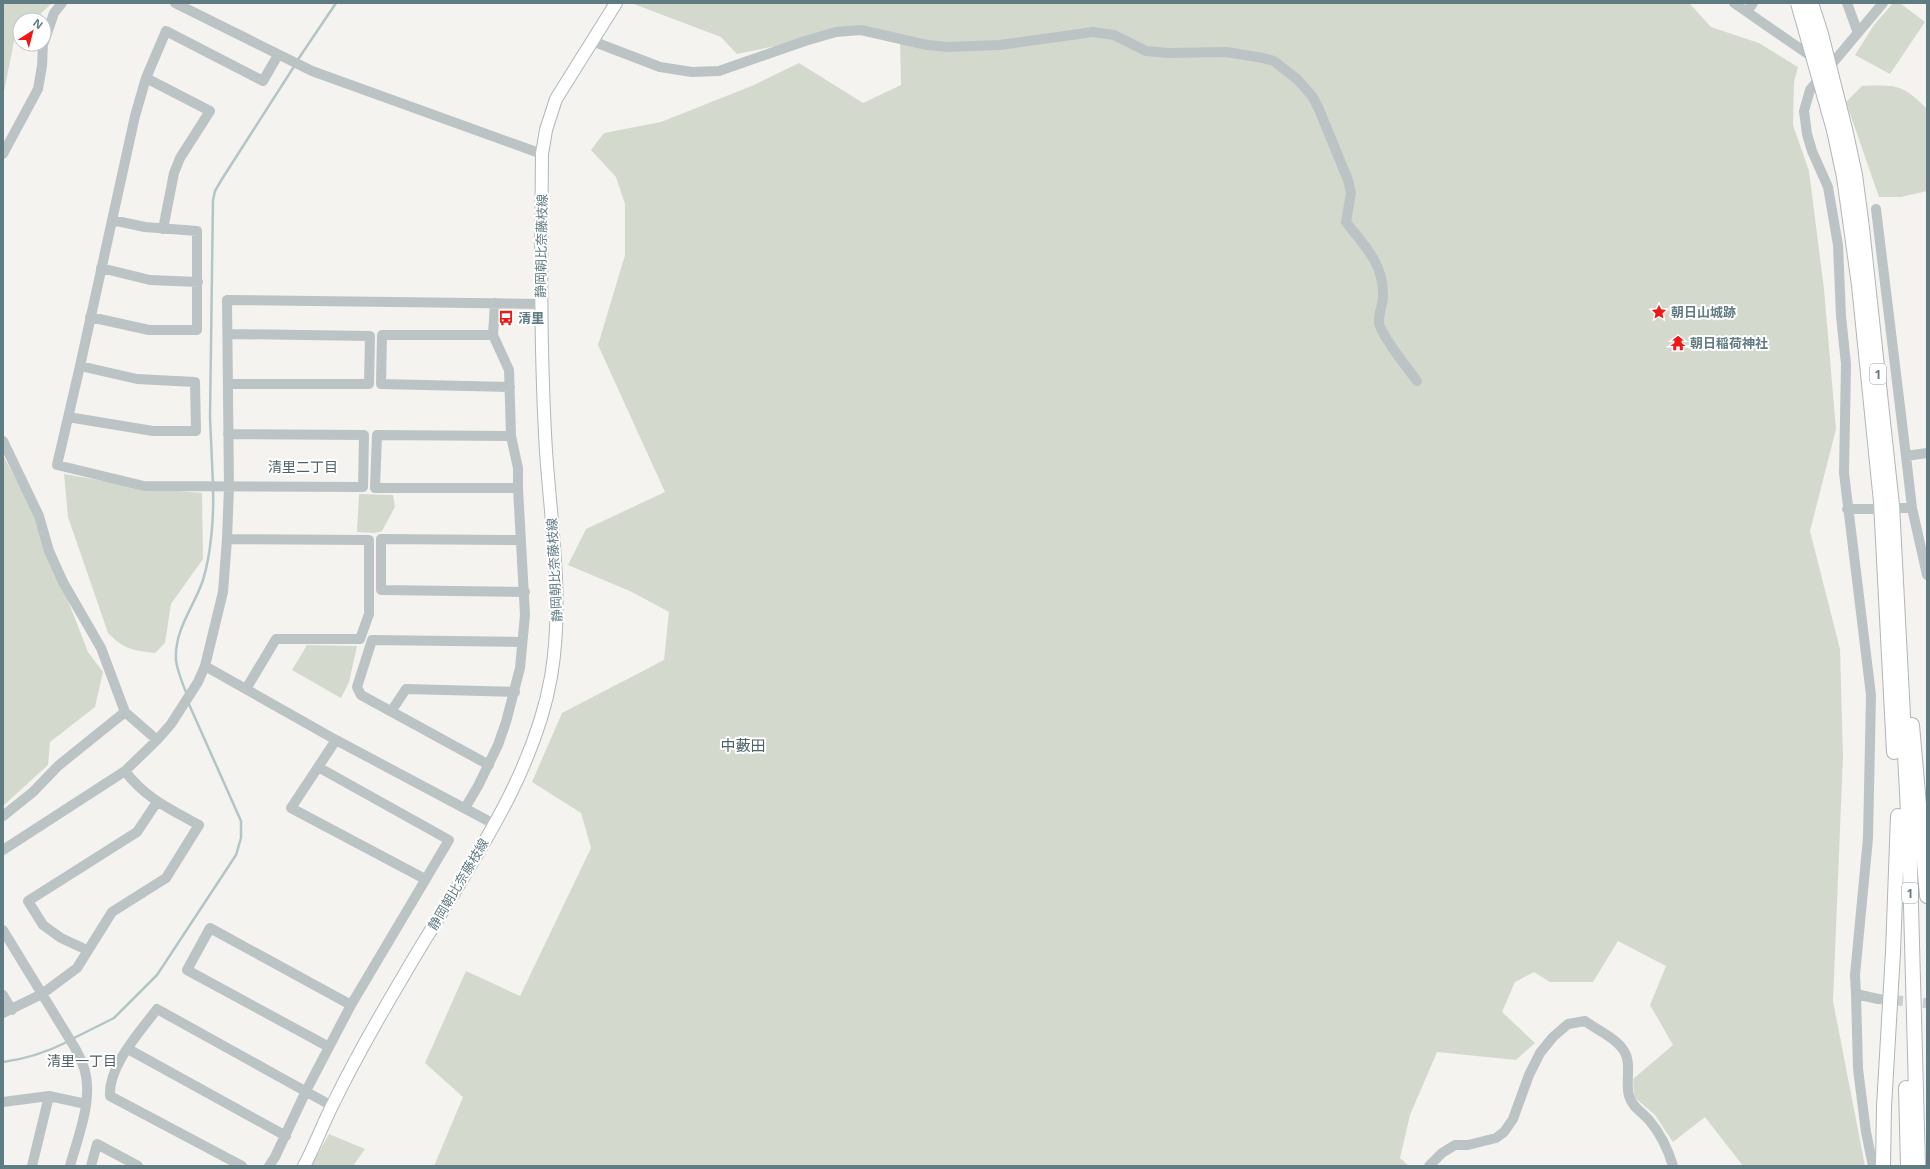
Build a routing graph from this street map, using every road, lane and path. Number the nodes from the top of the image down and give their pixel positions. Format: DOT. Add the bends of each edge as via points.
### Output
graph roads {
  1 [pos="62,3"];
  2 [pos="175,3"];
  3 [pos="616,3"];
  4 [pos="1734,3"];
  5 [pos="1754,3"];
  6 [pos="1798,3"];
  7 [pos="1811,3"];
  8 [pos="1847,3"];
  9 [pos="1883,3"];
  10 [pos="1747,12"];
  11 [pos="52,19"];
  12 [pos="1858,33"];
  13 [pos="592,41"];
  14 [pos="43,52"];
  15 [pos="278,55"];
  16 [pos="1828,68"];
  17 [pos="146,78"];
  18 [pos="1840,130"];
  19 [pos="3,154"];
  20 [pos="542,154"];
  21 [pos="1876,209"];
  22 [pos="112,220"];
  23 [pos="163,229"];
  24 [pos="101,268"];
  25 [pos="198,282"];
  26 [pos="495,303"];
  27 [pos="541,304"];
  28 [pos="90,317"];
  29 [pos="228,334"];
  30 [pos="493,336"];
  31 [pos="80,366"];
  32 [pos="1417,381"];
  33 [pos="228,384"];
  34 [pos="510,387"];
  35 [pos="68,417"];
  36 [pos="228,434"];
  37 [pos="511,436"];
  38 [pos="3,441"];
  39 [pos="1927,453"];
  40 [pos="1906,456"];
  41 [pos="229,487"];
  42 [pos="518,488"];
  43 [pos="1898,508"];
  44 [pos="1912,508"];
  45 [pos="1847,509"];
  46 [pos="1876,509"];
  47 [pos="227,539"];
  48 [pos="521,540"];
  49 [pos="1927,575"];
  50 [pos="524,592"];
  51 [pos="1897,620"];
  52 [pos="522,642"];
  53 [pos="205,666"];
  54 [pos="246,690"];
  55 [pos="515,692"];
  56 [pos="392,710"];
  57 [pos="125,712"];
  58 [pos="157,740"];
  59 [pos="336,740"];
  60 [pos="489,765"];
  61 [pos="318,766"];
  62 [pos="125,771"];
  63 [pos="157,802"];
  64 [pos="465,808"];
  65 [pos="3,816"];
  66 [pos="1898,816"];
  67 [pos="494,824"];
  68 [pos="3,850"];
  69 [pos="425,879"];
  70 [pos="1927,896"];
  71 [pos="3,930"];
  72 [pos="87,950"];
  73 [pos="42,994"];
  74 [pos="1856,994"];
  75 [pos="3,995"];
  76 [pos="1878,999"];
  77 [pos="351,1005"];
  78 [pos="7,1011"];
  79 [pos="329,1047"];
  80 [pos="128,1049"];
  81 [pos="306,1091"];
  82 [pos="49,1096"];
  83 [pos="3,1102"];
  84 [pos="86,1104"];
  85 [pos="332,1106"];
  86 [pos="286,1136"];
  87 [pos="32,1166"];
  88 [pos="70,1166"];
  89 [pos="91,1166"];
  90 [pos="138,1166"];
  91 [pos="242,1166"];
  92 [pos="269,1166"];
  93 [pos="304,1166"];
  94 [pos="1429,1166"];
  95 [pos="1673,1166"];
  96 [pos="1873,1166"];
  97 [pos="1883,1166"];
  98 [pos="1908,1166"];
  99 [pos="1918,1166"];
  1 -- 11 [label="street"];
  2 -- 15 [label="street"];
  3 -- 13 [label="main road, 静岡朝比奈藤枝線"];
  4 -- 10 [label="street"];
  5 -- 10 [label="street"];
  6 -- 18 [label="highway, bridge"];
  7 -- 18 [label="highway, 1, bridge" via="1821,34"];
  8 -- 12 [label="street"];
  9 -- 12 [label="street"];
  10 -- 16 [label="street"];
  12 -- 16 [label="street"];
  13 -- 20 [label="main road, 静岡朝比奈藤枝線" via="556,99 546,130"];
  13 -- 32 [label="street" via="660,67 692,72 719,71 805,41 836,32 860,30 927,45 948,47 1000,45 1093,32 1114,35 1146,51 1226,52 1274,61 1298,80 1318,107 1348,180 1351,193 1346,222 1358,234 1375,260 1382,280 1384,294 1379,324"];
  14 -- 19 [label="street" via="38,89"];
  15 -- 17 [label="street" via="263,81 166,31"];
  15 -- 20 [label="street" via="302,67"];
  16 -- 45 [label="street" via="1810,90 1804,111 1812,151 1828,187 1838,245 1846,364 1844,473"];
  17 -- 22 [label="street" via="129,139"];
  17 -- 23 [label="street" via="210,111 180,158 174,173"];
  18 -- 51 [label="highway, 1" via="1855,175 1869,284 1892,505"];
  18 -- 66 [label="highway" via="1881,502"];
  20 -- 27 [label="main road, 静岡朝比奈藤枝線"];
  21 -- 40 [label="street"];
  22 -- 23 [label="street"];
  22 -- 24 [label="street"];
  23 -- 25 [label="street" via="197,231"];
  24 -- 25 [label="street" via="150,280"];
  24 -- 28 [label="street"];
  25 -- 28 [label="street" via="197,330 149,330"];
  26 -- 27 [label="street"];
  26 -- 29 [label="street" via="227,300"];
  26 -- 30 [label="street"];
  27 -- 67 [label="main road, 静岡朝比奈藤枝線" via="546,450 557,585 556,642 550,679 527,759"];
  28 -- 31 [label="street"];
  29 -- 33 [label="street"];
  29 -- 33 [label="street" via="370,336 369,384"];
  30 -- 34 [label="street" via="509,370"];
  30 -- 34 [label="street" via="382,335 381,384"];
  31 -- 35 [label="street"];
  31 -- 35 [label="street" via="137,379 195,382 196,431 153,430"];
  33 -- 36 [label="street"];
  34 -- 37 [label="street"];
  35 -- 41 [label="street" via="57,465 144,486"];
  36 -- 41 [label="street"];
  36 -- 41 [label="street" via="364,435 363,487"];
  37 -- 42 [label="street" via="518,468"];
  37 -- 42 [label="street" via="377,435 375,488"];
  38 -- 57 [label="street" via="39,516 49,551 63,582 101,648"];
  39 -- 40 [label="street"];
  40 -- 44 [label="street"];
  41 -- 47 [label="street"];
  42 -- 48 [label="street"];
  43 -- 44 [label="street"];
  44 -- 49 [label="street"];
  45 -- 46 [label="street"];
  45 -- 74 [label="street" via="1871,695 1868,838 1855,975"];
  47 -- 53 [label="street" via="223,592"];
  47 -- 54 [label="street" via="369,540 369,614 360,639 276,639"];
  48 -- 50 [label="street"];
  48 -- 50 [label="street" via="381,539 381,590"];
  50 -- 52 [label="street"];
  51 -- 70 [label="highway" via="1909,696"];
  51 -- 99 [label="highway, 1" via="1909,832"];
  52 -- 55 [label="street"];
  52 -- 56 [label="street" via="372,640 357,687 361,695"];
  53 -- 54 [label="street"];
  53 -- 58 [label="street" via="198,682 171,724"];
  54 -- 59 [label="street"];
  55 -- 56 [label="street" via="406,689"];
  55 -- 60 [label="street"];
  56 -- 60 [label="street"];
  57 -- 58 [label="street"];
  57 -- 65 [label="street" via="58,766 33,792"];
  58 -- 62 [label="street"];
  59 -- 61 [label="street"];
  59 -- 64 [label="street"];
  60 -- 64 [label="street"];
  61 -- 69 [label="street" via="448,840"];
  61 -- 69 [label="street" via="291,808"];
  62 -- 63 [label="street" via="137,786"];
  62 -- 68 [label="street"];
  63 -- 72 [label="street" via="199,825 166,878 112,912"];
  63 -- 72 [label="street" via="137,832 28,902 43,925 61,938"];
  64 -- 67 [label="street"];
  66 -- 97 [label="highway"];
  66 -- 98 [label="highway"];
  67 -- 85 [label="main road, 静岡朝比奈藤枝線" via="359,1052"];
  69 -- 77 [label="street"];
  71 -- 73 [label="street"];
  72 -- 73 [label="street" via="77,968"];
  73 -- 78 [label="street"];
  73 -- 84 [label="street" via="85,1068"];
  74 -- 76 [label="street"];
  74 -- 96 [label="street" via="1858,1069"];
  75 -- 78 [label="street"];
  77 -- 79 [label="street"];
  77 -- 79 [label="street" via="210,928 187,970"];
  79 -- 81 [label="street"];
  80 -- 81 [label="street" via="157,1009"];
  80 -- 86 [label="street"];
  80 -- 91 [label="street" via="117,1068 110,1096"];
  81 -- 85 [label="street"];
  81 -- 86 [label="street"];
  82 -- 83 [label="street"];
  82 -- 84 [label="street"];
  82 -- 87 [label="street"];
  84 -- 88 [label="street"];
  85 -- 93 [label="main road, 静岡朝比奈藤枝線"];
  86 -- 92 [label="street"];
  89 -- 90 [label="street" via="97,1144"];
  94 -- 95 [label="street" via="1442,1153 1455,1146 1496,1138 1504,1132 1513,1119 1540,1053 1568,1024 1585,1021 1625,1051 1629,1098 1656,1130"];
}
